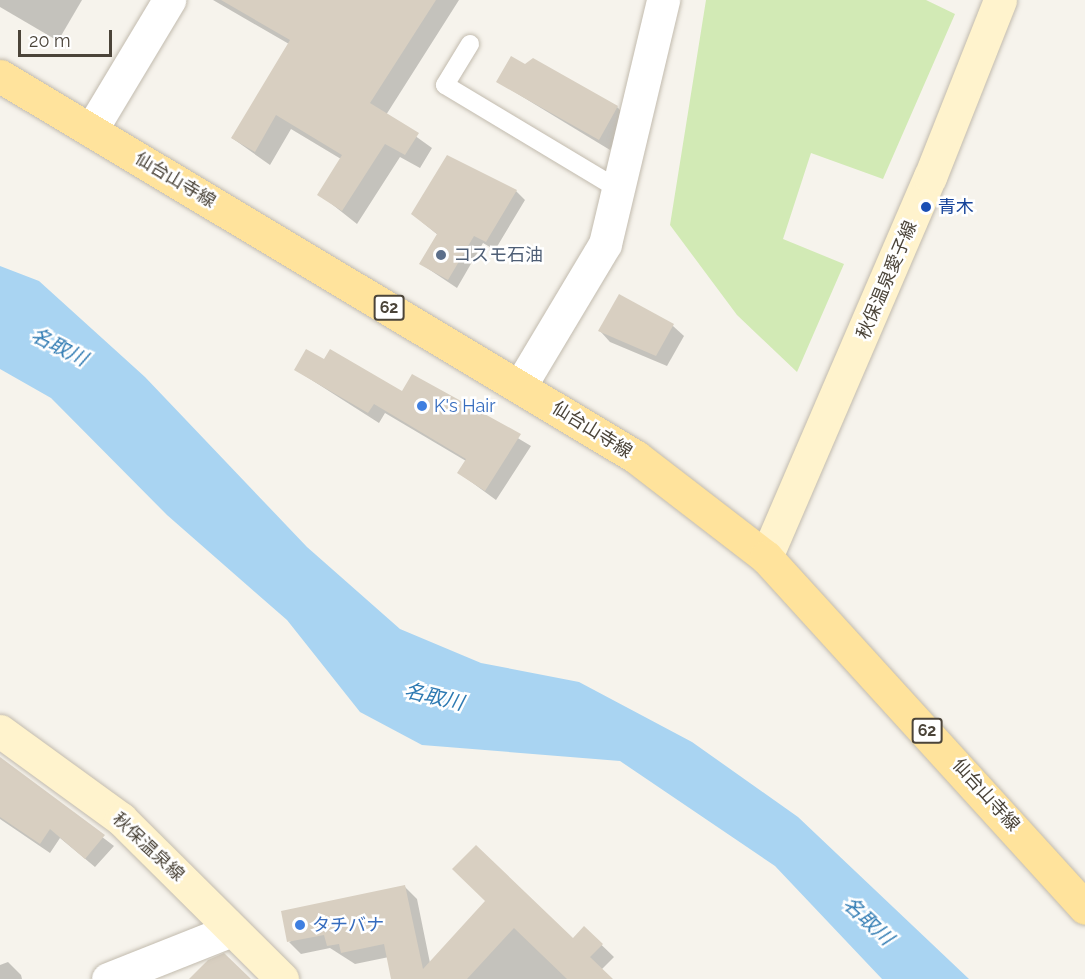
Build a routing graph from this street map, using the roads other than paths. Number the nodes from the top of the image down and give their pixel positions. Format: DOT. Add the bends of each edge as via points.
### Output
graph roads {
  1 [pos="169,0"];
  2 [pos="663,0"];
  3 [pos="1000,0"];
  4 [pos="470,45"];
  5 [pos="0,76"];
  6 [pos="91,130"];
  7 [pos="618,189"];
  8 [pos="520,386"];
  9 [pos="766,557"];
  10 [pos="0,731"];
  11 [pos="1085,908"];
  12 [pos="232,930"];
  13 [pos="108,979"];
  14 [pos="282,979"];
  1 -- 6 [label="street"];
  2 -- 7 [label="street"];
  3 -- 9 [label="main road, 秋保温泉愛子線" via="926,188"];
  4 -- 7 [label="lane" via="445,85"];
  5 -- 6 [label="main road, 仙台山寺線 / 62"];
  6 -- 8 [label="main road, 仙台山寺線 / 62"];
  7 -- 8 [label="street" via="605,244"];
  8 -- 9 [label="main road, 仙台山寺線 / 62" via="636,457"];
  9 -- 11 [label="main road, 仙台山寺線 / 62"];
  10 -- 12 [label="main road, 秋保温泉線" via="121,819"];
  12 -- 13 [label="street"];
  12 -- 14 [label="main road, 秋保温泉線"];
}
